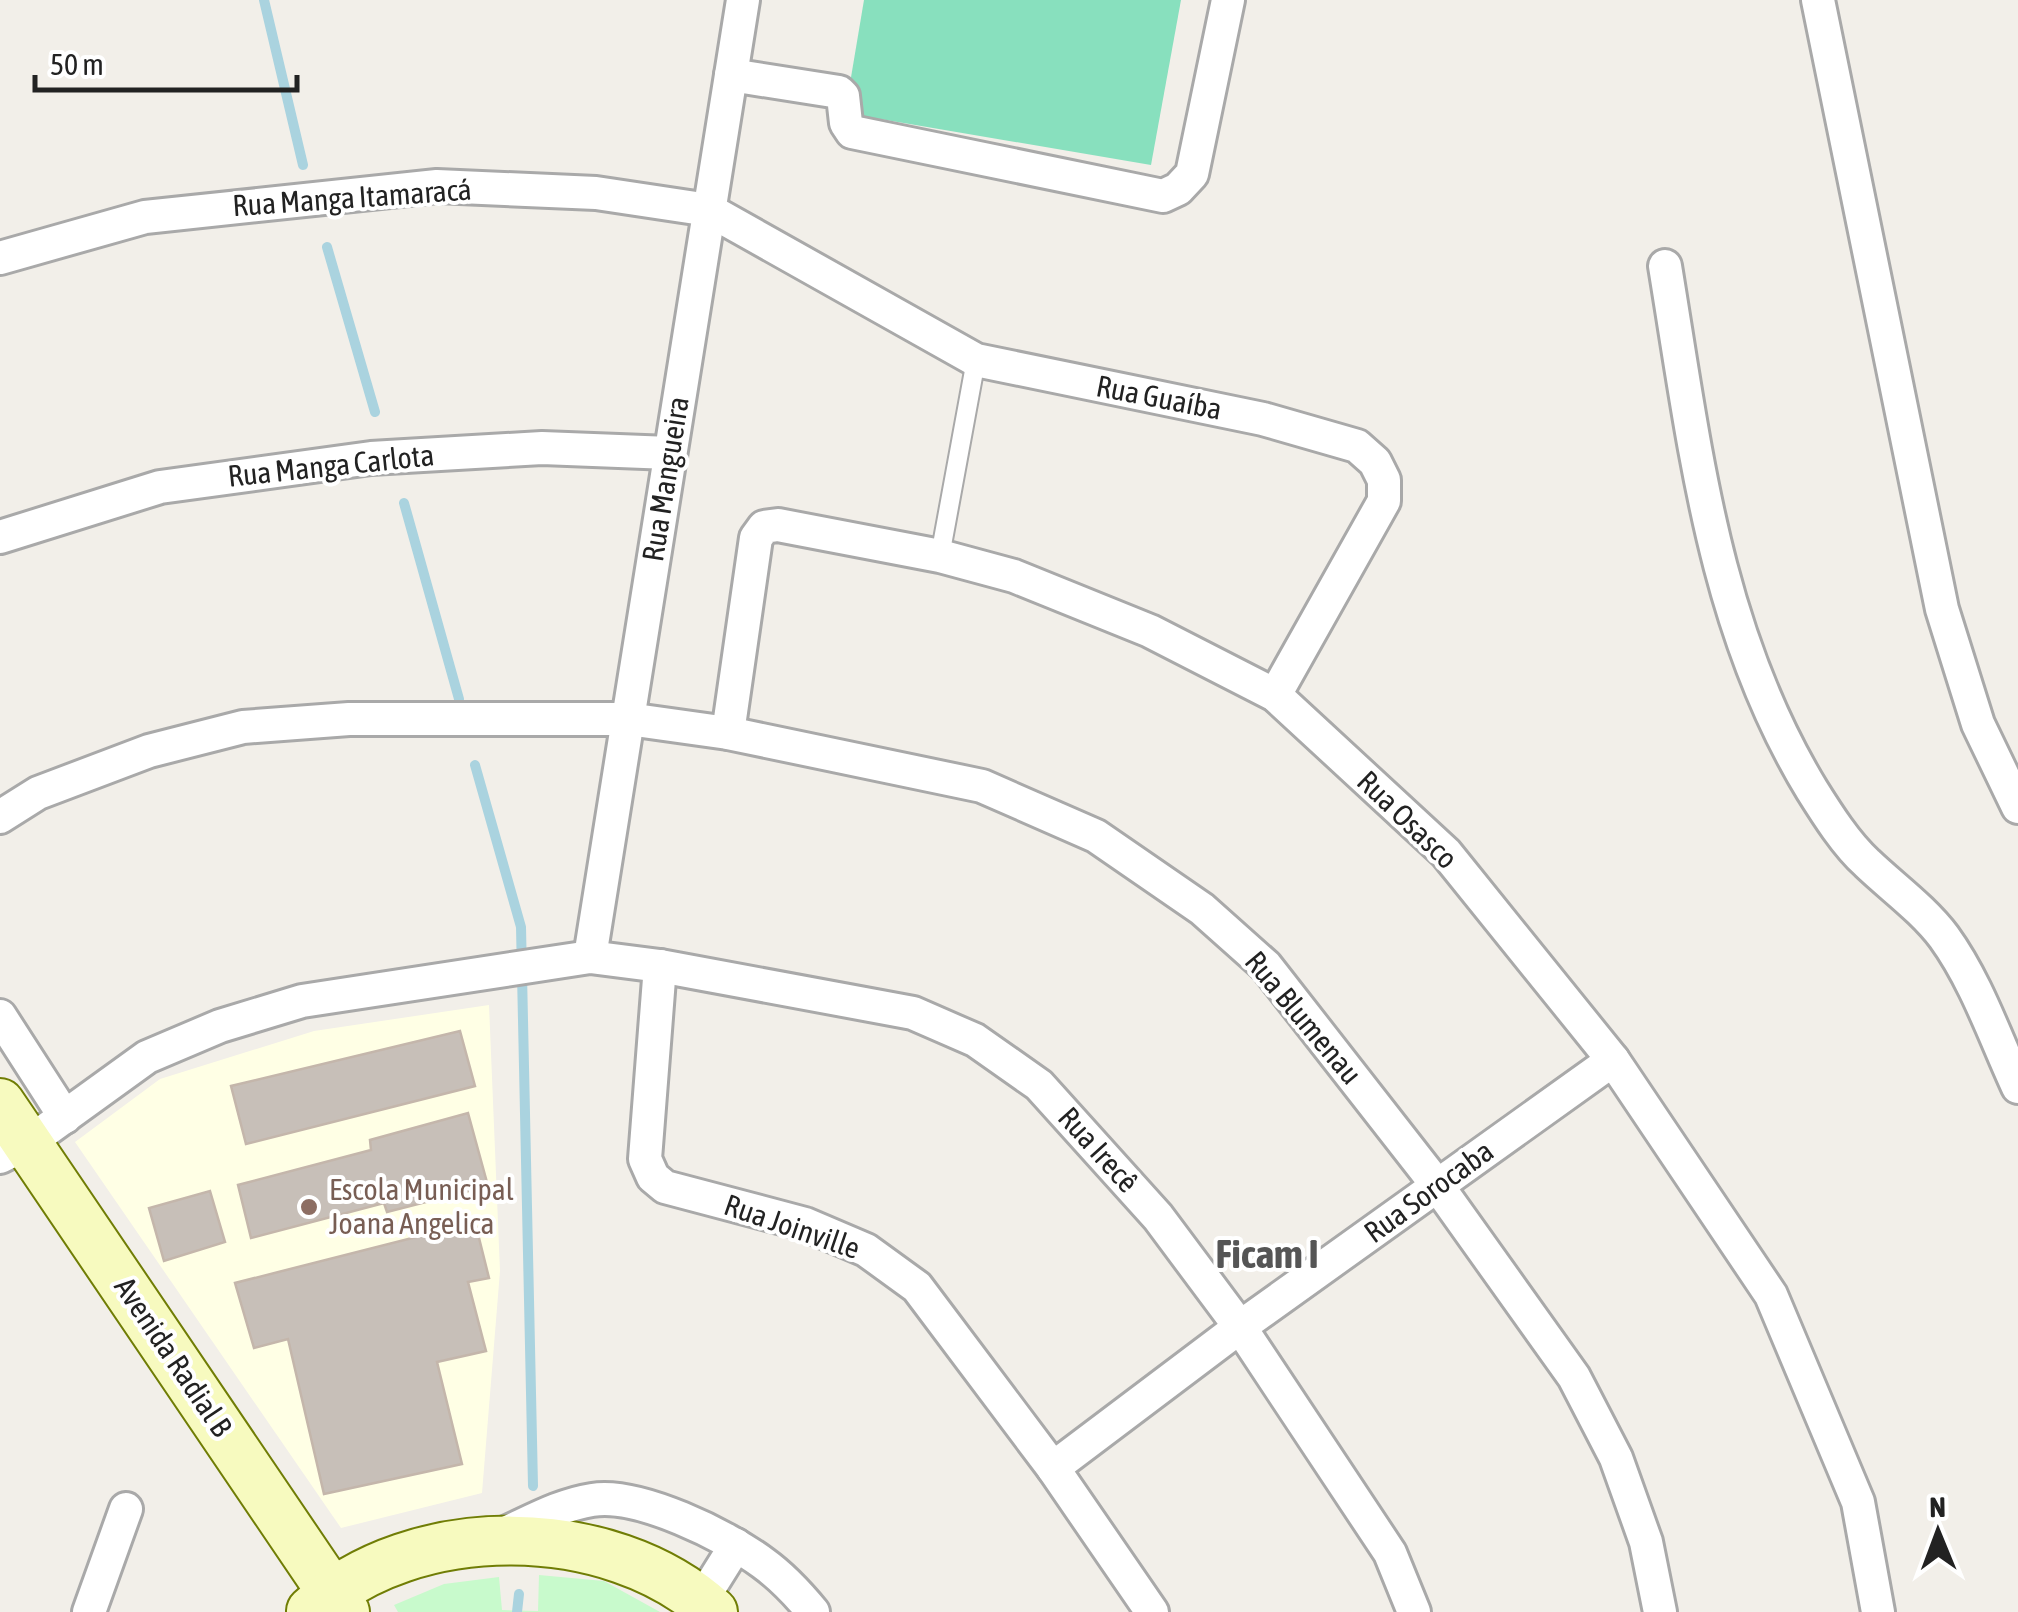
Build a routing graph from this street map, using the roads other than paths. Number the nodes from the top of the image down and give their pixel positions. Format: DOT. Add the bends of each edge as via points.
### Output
graph roads {
  1 [pos="742,0"];
  2 [pos="1228,0"];
  3 [pos="1818,0"];
  4 [pos="731,74"];
  5 [pos="709,210"];
  6 [pos="0,258"];
  7 [pos="1664,266"];
  8 [pos="976,360"];
  9 [pos="670,454"];
  10 [pos="0,537"];
  11 [pos="940,556"];
  12 [pos="1274,696"];
  13 [pos="628,719"];
  14 [pos="728,733"];
  15 [pos="2018,806"];
  16 [pos="0,817"];
  17 [pos="590,957"];
  18 [pos="660,966"];
  19 [pos="0,1016"];
  20 [pos="1612,1060"];
  21 [pos="2018,1086"];
  22 [pos="0,1103"];
  23 [pos="31,1139"];
  24 [pos="1437,1186"];
  25 [pos="1240,1326"];
  26 [pos="1053,1468"];
  27 [pos="126,1509"];
  28 [pos="490,1540"];
  29 [pos="736,1545"];
  30 [pos="328,1605"];
  31 [pos="707,1607"];
  32 [pos="89,1612"];
  33 [pos="813,1612"];
  34 [pos="1152,1612"];
  35 [pos="1414,1612"];
  36 [pos="1660,1612"];
  37 [pos="1878,1612"];
  1 -- 4 [label="street, Rua Mangueira"];
  2 -- 4 [label="street" via="1192,174 1164,196 852,132 839,92"];
  3 -- 15 [label="street" via="1942,608 1978,724"];
  4 -- 5 [label="street, Rua Mangueira"];
  5 -- 6 [label="street, Rua Manga Itamaracá" via="596,193 436,186 145,216"];
  5 -- 8 [label="street, Rua Guaíba"];
  5 -- 9 [label="street, Rua Mangueira"];
  7 -- 21 [label="street" via="1704,501 1732,614 1766,707 1862,859 1942,934 1966,970"];
  8 -- 11 [label="lane"];
  8 -- 12 [label="street, Rua Guaíba" via="1264,419 1357,446 1375,462 1384,501"];
  9 -- 10 [label="street, Rua Manga Carlota" via="542,448 371,458 160,487"];
  9 -- 13 [label="street, Rua Mangueira"];
  11 -- 12 [label="street, Rua Osasco" via="1014,576 1150,631"];
  11 -- 14 [label="street, Rua Osasco" via="764,527 756,538"];
  12 -- 20 [label="street, Rua Osasco" via="1446,853"];
  13 -- 14 [label="street, Rua Blumenau"];
  13 -- 16 [label="street, Rua Blumenau" via="349,719 243,728 149,751 38,794"];
  13 -- 17 [label="street, Rua Mangueira"];
  14 -- 24 [label="street, Rua Blumenau" via="982,786 1096,836 1202,909 1266,966"];
  17 -- 18 [label="street, Rua Irecê"];
  17 -- 23 [label="street, Rua Irecê" via="302,1001 220,1026 147,1057"];
  18 -- 25 [label="street, Rua Irecê" via="913,1013 976,1040 1038,1084 1158,1216"];
  18 -- 26 [label="street, Rua Joinville" via="645,1159 653,1177 665,1187 804,1224 879,1259 917,1287"];
  19 -- 23 [label="street"];
  20 -- 24 [label="street, Rua Sorocaba"];
  20 -- 37 [label="street, Rua Osasco" via="1771,1294 1858,1502"];
  22 -- 23 [label="main road, Avenida Radial B"];
  23 -- 30 [label="main road, Avenida Radial B"];
  24 -- 25 [label="street, Rua Sorocaba"];
  24 -- 36 [label="street, Rua Blumenau" via="1582,1393 1616,1458 1646,1542"];
  25 -- 26 [label="street, Rua Sorocaba"];
  25 -- 35 [label="street, Rua Irecê" via="1390,1552"];
  26 -- 34 [label="street, Rua Joinville"];
  27 -- 32 [label="street"];
  28 -- 29 [label="street" via="596,1499 634,1503"];
  28 -- 30 [label="main road" via="434,1548 380,1566"];
  28 -- 31 [label="main road" via="564,1544 636,1564"];
  29 -- 31 [label="street"];
  29 -- 33 [label="street"];
}
